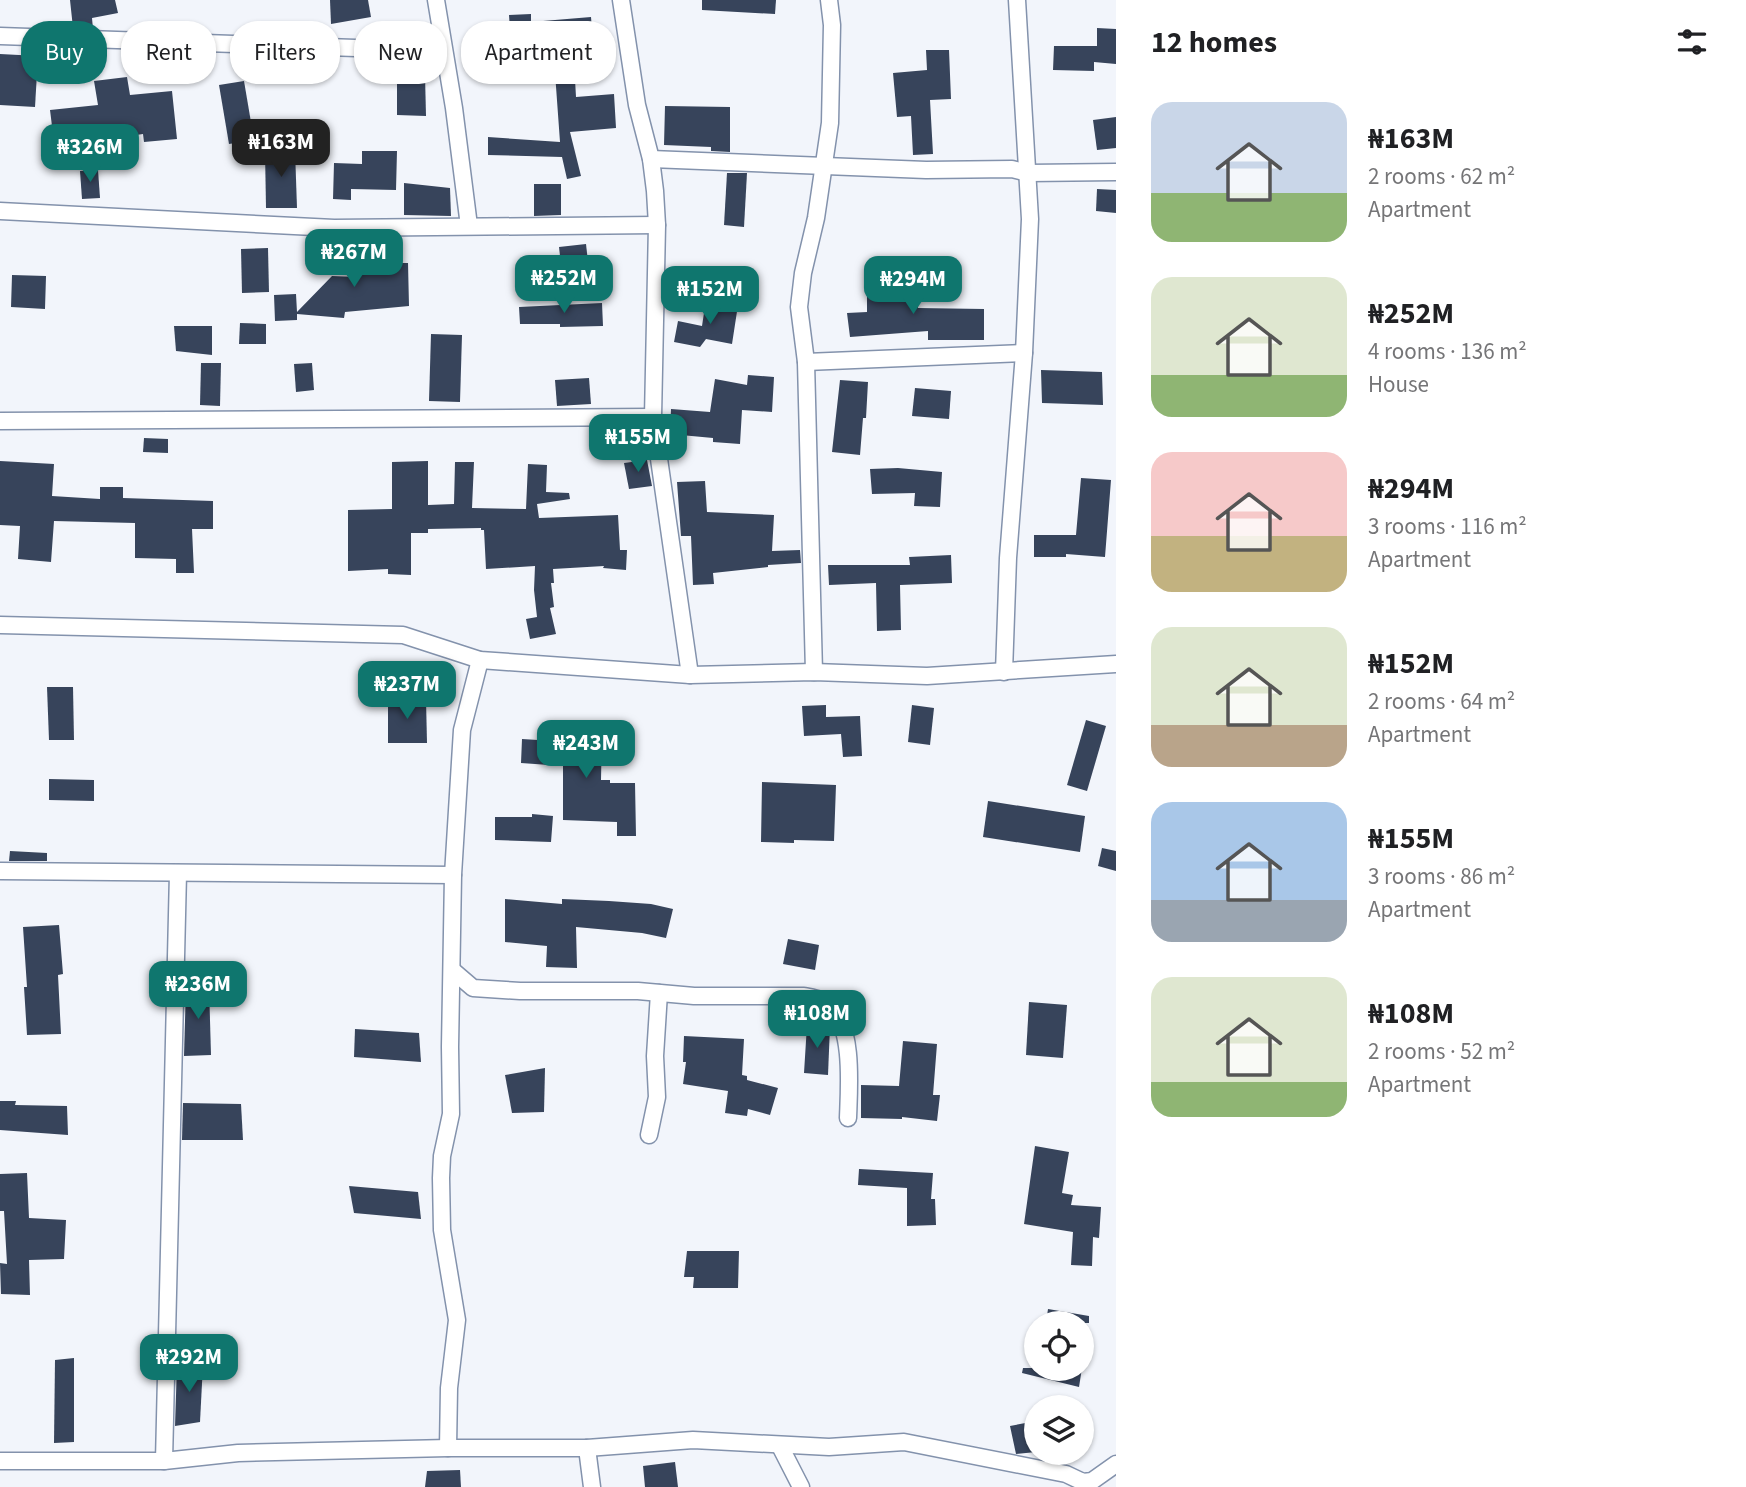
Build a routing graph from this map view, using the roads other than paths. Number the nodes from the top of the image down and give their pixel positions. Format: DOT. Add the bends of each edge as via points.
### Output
graph roads {
  1 [pos="436,0"];
  2 [pos="621,0"];
  3 [pos="829,0"];
  4 [pos="1017,0"];
  5 [pos="439,21"];
  6 [pos="0,36"];
  7 [pos="354,48"];
  8 [pos="447,72"];
  9 [pos="651,159"];
  10 [pos="822,164"];
  11 [pos="1116,172"];
  12 [pos="1028,173"];
  13 [pos="0,211"];
  14 [pos="657,225"];
  15 [pos="468,226"];
  16 [pos="1024,354"];
  17 [pos="806,362"];
  18 [pos="653,417"];
  19 [pos="0,421"];
  20 [pos="0,625"];
  21 [pos="480,660"];
  22 [pos="1116,664"];
  23 [pos="814,672"];
  24 [pos="1004,672"];
  25 [pos="690,675"];
  26 [pos="0,871"];
  27 [pos="178,873"];
  28 [pos="453,874"];
  29 [pos="452,970"];
  30 [pos="659,993"];
  31 [pos="848,1118"];
  32 [pos="649,1135"];
  33 [pos="780,1446"];
  34 [pos="448,1448"];
  35 [pos="587,1448"];
  36 [pos="0,1461"];
  37 [pos="164,1461"];
  38 [pos="1116,1464"];
  39 [pos="1084,1485"];
  40 [pos="592,1487"];
  41 [pos="801,1487"];
  1 -- 5 [label="street"];
  2 -- 9 [label="street" via="637,105"];
  3 -- 10 [label="street" via="830,123"];
  4 -- 12 [label="street"];
  6 -- 7 [label="street"];
  8 -- 15 [label="street"];
  9 -- 10 [label="street"];
  9 -- 14 [label="street"];
  10 -- 12 [label="street"];
  10 -- 17 [label="street" via="799,307"];
  11 -- 12 [label="street"];
  12 -- 16 [label="street"];
  13 -- 15 [label="street" via="334,228"];
  14 -- 15 [label="street"];
  14 -- 18 [label="street"];
  16 -- 17 [label="street"];
  16 -- 24 [label="street"];
  17 -- 23 [label="street"];
  18 -- 19 [label="street"];
  18 -- 25 [label="street"];
  20 -- 21 [label="street" via="403,635"];
  21 -- 25 [label="street"];
  21 -- 28 [label="street" via="462,730"];
  22 -- 24 [label="street"];
  23 -- 24 [label="street" via="927,676"];
  23 -- 25 [label="street"];
  26 -- 27 [label="street"];
  27 -- 28 [label="street"];
  27 -- 37 [label="street"];
  28 -- 29 [label="street"];
  29 -- 30 [label="street" via="472,988"];
  29 -- 34 [label="street" via="451,1114 441,1178 442,1230 457,1320"];
  30 -- 31 [label="street" via="804,996 827,1003 841,1020 849,1077"];
  30 -- 32 [label="street" via="657,1097"];
  33 -- 35 [label="street" via="694,1440"];
  33 -- 39 [label="street" via="904,1441 1066,1474"];
  33 -- 41 [label="street"];
  34 -- 35 [label="street"];
  34 -- 37 [label="street" via="238,1452"];
  35 -- 40 [label="street"];
  36 -- 37 [label="street"];
  38 -- 39 [label="street"];
}
